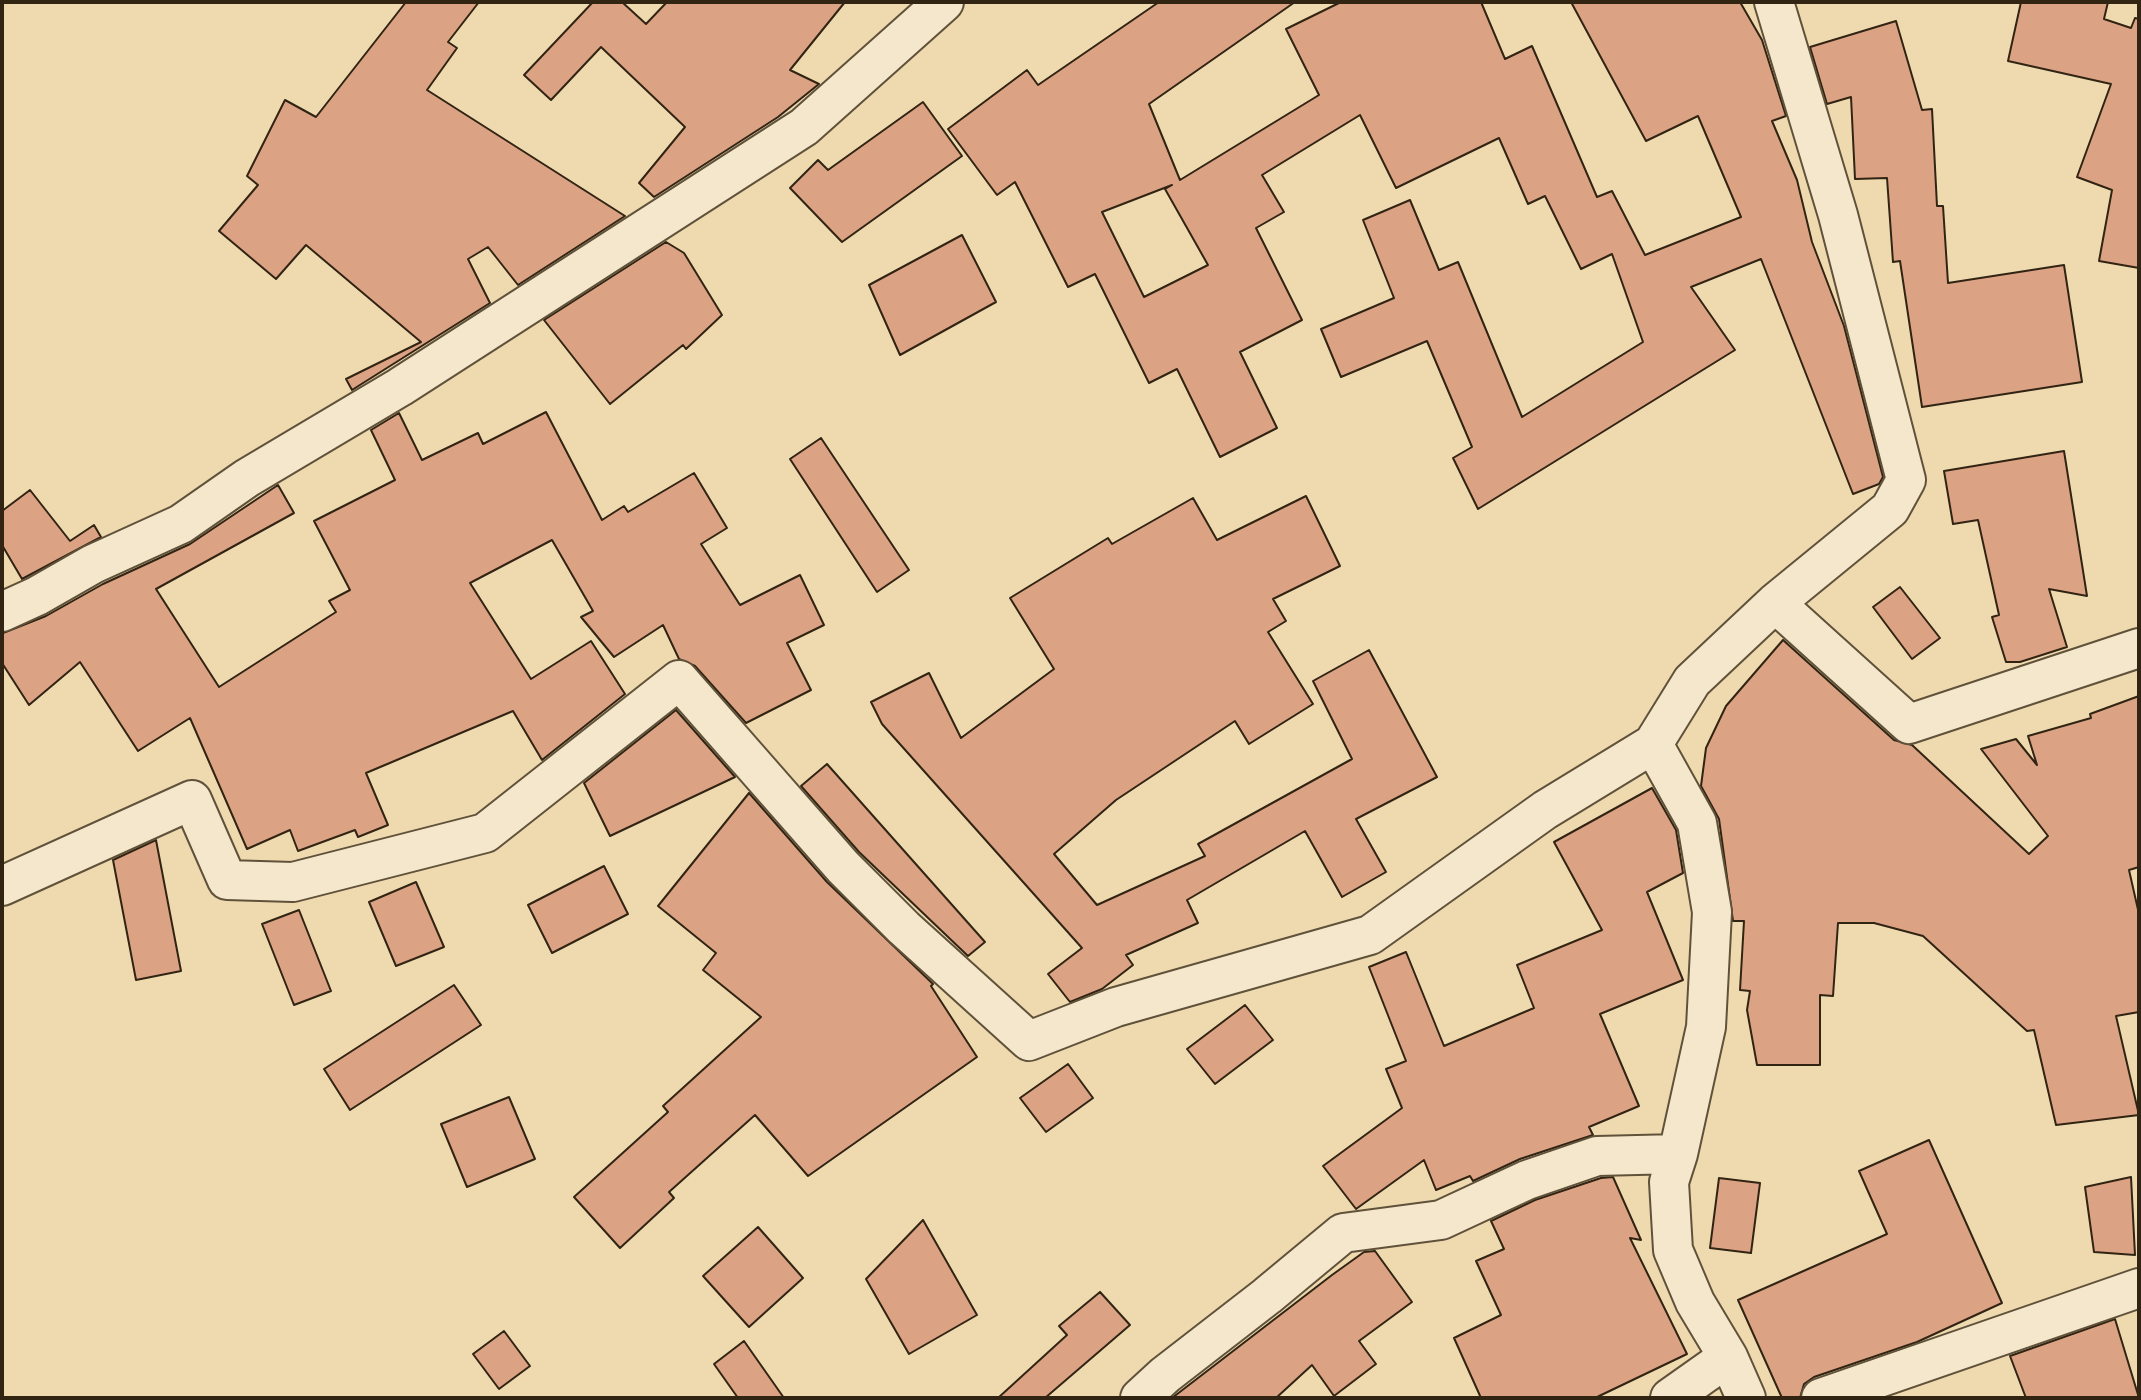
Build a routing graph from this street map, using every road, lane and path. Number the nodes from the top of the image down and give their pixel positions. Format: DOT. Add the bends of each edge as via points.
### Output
graph roads {
  1 [pos="944,2"];
  2 [pos="1774,2"];
  3 [pos="1776,603"];
  4 [pos="2,612"];
  5 [pos="2139,648"];
  6 [pos="1653,744"];
  7 [pos="2,886"];
  8 [pos="1678,1154"];
  9 [pos="2139,1288"];
  10 [pos="1728,1357"];
  11 [pos="1140,1398"];
  12 [pos="1670,1398"];
  13 [pos="1746,1398"];
  14 [pos="1821,1398"];
  1 -- 4 [label="street" via="792,134 181,524"];
  2 -- 3 [label="street" via="1838,215 1906,480 1890,509"];
  3 -- 5 [label="street" via="1909,724"];
  3 -- 6 [label="street" via="1692,681"];
  6 -- 7 [label="street" via="1545,810 1370,935 1116,1007 1030,1041 843,867 679,680 485,833 293,882 228,880 192,800"];
  6 -- 8 [label="street" via="1697,823 1712,912 1706,1027"];
  8 -- 10 [label="street" via="1669,1182 1673,1250 1695,1302"];
  8 -- 11 [label="street" via="1597,1156 1527,1180 1441,1220 1343,1233"];
  9 -- 14 [label="street"];
  10 -- 12 [label="street"];
  10 -- 13 [label="street"];
}
